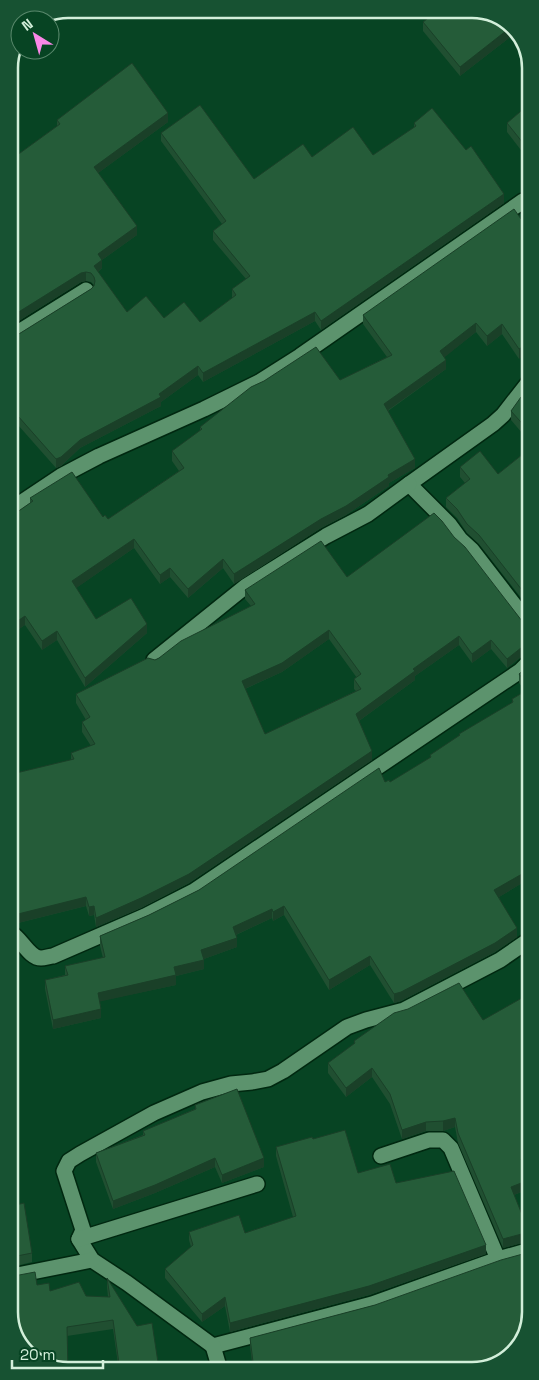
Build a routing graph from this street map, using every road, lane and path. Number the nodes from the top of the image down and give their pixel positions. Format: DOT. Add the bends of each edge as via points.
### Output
graph roads {
  1 [pos="522,201"];
  2 [pos="86,290"];
  3 [pos="18,333"];
  4 [pos="522,390"];
  5 [pos="409,484"];
  6 [pos="18,505"];
  7 [pos="522,615"];
  8 [pos="154,660"];
  9 [pos="522,669"];
  10 [pos="18,938"];
  11 [pos="522,945"];
  12 [pos="381,1156"];
  13 [pos="257,1184"];
  14 [pos="79,1239"];
  15 [pos="522,1252"];
  16 [pos="498,1259"];
  17 [pos="92,1260"];
  18 [pos="18,1275"];
  19 [pos="213,1346"];
  20 [pos="218,1362"];
  1 -- 6 [label="street" via="259,382 99,456"];
  2 -- 3 [label="street"];
  4 -- 5 [label="street" via="493,424"];
  5 -- 7 [label="street" via="472,550"];
  5 -- 8 [label="street" via="368,514 246,586"];
  9 -- 10 [label="street" via="194,890 145,916 53,956 40,958 31,954"];
  11 -- 14 [label="street" via="500,960 404,1010 347,1028 268,1079 202,1092 154,1113 69,1161 64,1170 83,1230"];
  12 -- 16 [label="street" via="429,1140 443,1140 451,1148"];
  13 -- 14 [label="street"];
  14 -- 17 [label="street"];
  15 -- 16 [label="street"];
  16 -- 19 [label="street" via="372,1304"];
  17 -- 18 [label="street"];
  17 -- 19 [label="street"];
  19 -- 20 [label="street"];
}
